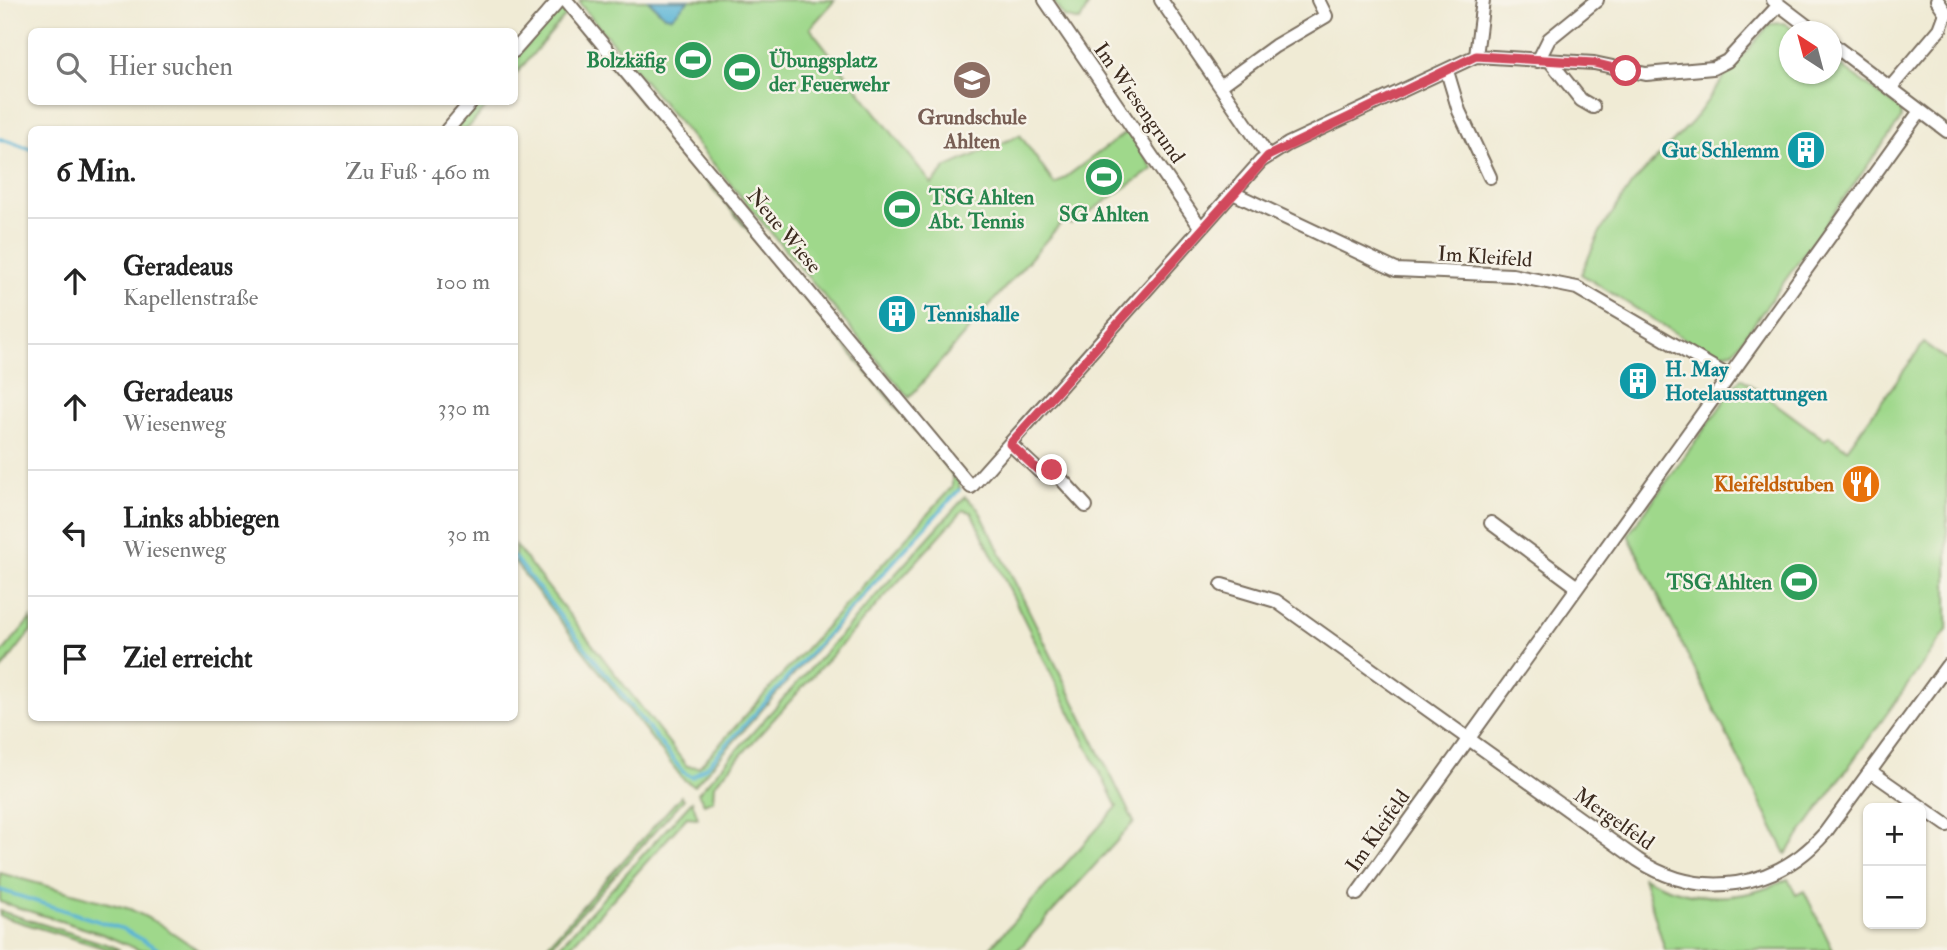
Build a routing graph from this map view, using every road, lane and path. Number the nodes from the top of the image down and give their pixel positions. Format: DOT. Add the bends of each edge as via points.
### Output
graph roads {
  1 [pos="559,0"];
  2 [pos="566,0"];
  3 [pos="1045,0"];
  4 [pos="1161,0"];
  5 [pos="1318,0"];
  6 [pos="1483,0"];
  7 [pos="1597,0"];
  8 [pos="1937,0"];
  9 [pos="1776,2"];
  10 [pos="1801,21"];
  11 [pos="518,46"];
  12 [pos="1842,52"];
  13 [pos="1476,56"];
  14 [pos="1544,61"];
  15 [pos="1447,71"];
  16 [pos="1220,86"];
  17 [pos="1890,88"];
  18 [pos="468,105"];
  19 [pos="1593,107"];
  20 [pos="1920,111"];
  21 [pos="450,126"];
  22 [pos="1947,131"];
  23 [pos="1268,156"];
  24 [pos="1490,177"];
  25 [pos="1233,193"];
  26 [pos="1201,228"];
  27 [pos="1728,376"];
  28 [pos="1010,444"];
  29 [pos="1086,506"];
  30 [pos="1491,523"];
  31 [pos="1222,584"];
  32 [pos="1576,586"];
  33 [pos="1947,666"];
  34 [pos="1466,740"];
  35 [pos="1870,771"];
  36 [pos="1947,825"];
  37 [pos="1357,894"];
  1 -- 11 [label="street"];
  2 -- 28 [label="street, Neue Wiese" via="971,487"];
  3 -- 26 [label="street, Im Wiesengrund"];
  4 -- 16 [label="street"];
  5 -- 16 [label="street" via="1326,16"];
  6 -- 13 [label="street"];
  7 -- 14 [label="street" via="1549,39"];
  8 -- 17 [label="street" via="1946,13 1940,29"];
  9 -- 10 [label="street"];
  9 -- 14 [label="street" via="1727,61 1713,68 1646,74 1594,63"];
  12 -- 17 [label="street"];
  13 -- 14 [label="street"];
  13 -- 15 [label="street"];
  14 -- 19 [label="street"];
  15 -- 23 [label="street"];
  15 -- 24 [label="street" via="1459,111"];
  16 -- 23 [label="street"];
  17 -- 20 [label="street"];
  18 -- 21 [label="street"];
  20 -- 22 [label="street"];
  20 -- 27 [label="street, Im Kleifeld"];
  23 -- 25 [label="street"];
  25 -- 26 [label="street"];
  25 -- 27 [label="street, Im Kleifeld" via="1396,270 1512,275 1577,288"];
  26 -- 28 [label="street"];
  27 -- 32 [label="street, Im Kleifeld"];
  28 -- 29 [label="street" via="1040,472 1052,470"];
  30 -- 32 [label="street"];
  31 -- 34 [label="street, Mergelfeld" via="1276,601"];
  32 -- 34 [label="street, Im Kleifeld"];
  33 -- 35 [label="street, Mergelfeld"];
  34 -- 35 [label="street, Mergelfeld" via="1651,868 1711,886 1765,877 1803,856 1825,834"];
  34 -- 37 [label="street, Im Kleifeld"];
  35 -- 36 [label="street"];
}
